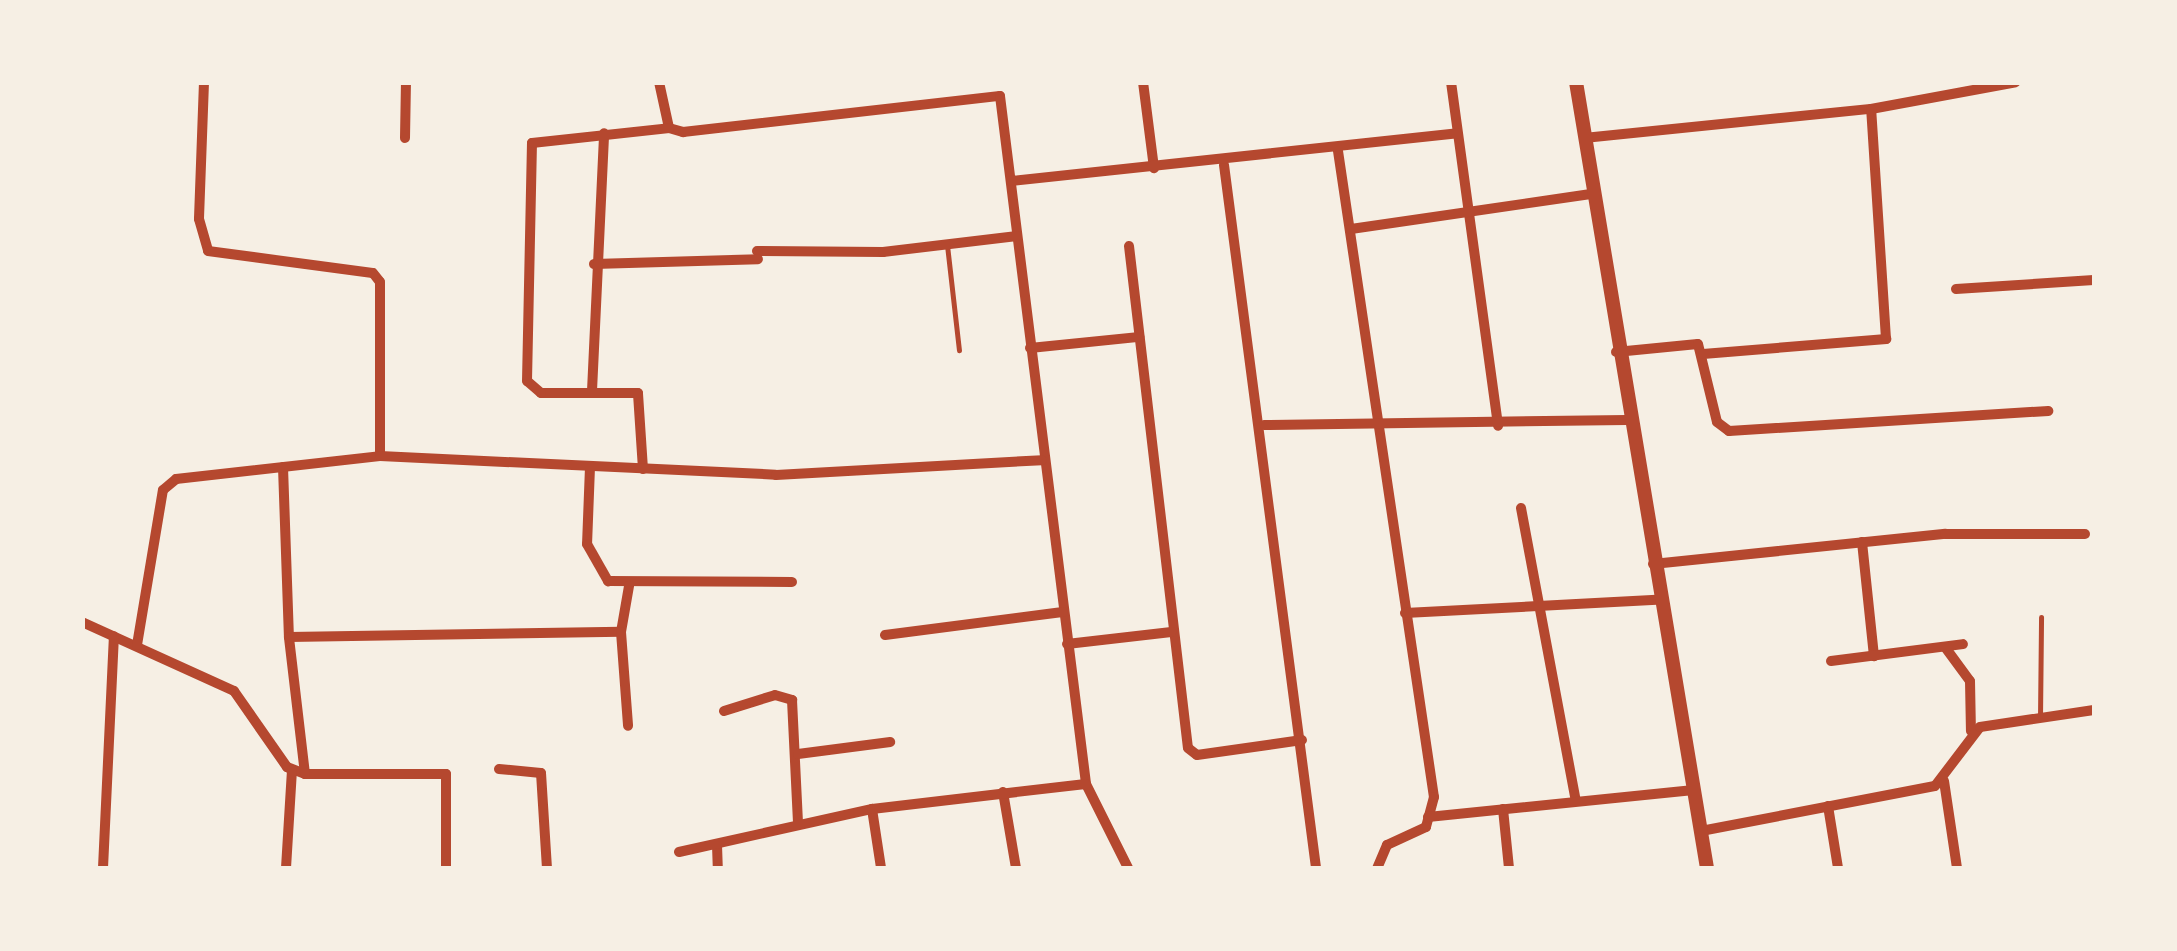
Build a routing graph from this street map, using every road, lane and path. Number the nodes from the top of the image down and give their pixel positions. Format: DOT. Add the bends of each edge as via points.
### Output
graph roads {
  1 [pos="204,82"];
  2 [pos="406,82"];
  3 [pos="659,82"];
  4 [pos="1144,82"];
  5 [pos="1450,82"];
  6 [pos="1576,82"];
  7 [pos="2016,82"];
  8 [pos="1871,109"];
  9 [pos="669,128"];
  10 [pos="604,133"];
  11 [pos="1457,133"];
  12 [pos="405,138"];
  13 [pos="1584,138"];
  14 [pos="1338,151"];
  15 [pos="1224,165"];
  16 [pos="1154,168"];
  17 [pos="1011,181"];
  18 [pos="1592,194"];
  19 [pos="1468,215"];
  20 [pos="1351,229"];
  21 [pos="1018,236"];
  22 [pos="946,245"];
  23 [pos="1128,246"];
  24 [pos="594,264"];
  25 [pos="2094,280"];
  26 [pos="1956,289"];
  27 [pos="1139,337"];
  28 [pos="1030,348"];
  29 [pos="959,350"];
  30 [pos="1616,352"];
  31 [pos="1703,354"];
  32 [pos="592,391"];
  33 [pos="2048,411"];
  34 [pos="1627,420"];
  35 [pos="1379,424"];
  36 [pos="1264,425"];
  37 [pos="1498,426"];
  38 [pos="380,456"];
  39 [pos="1042,460"];
  40 [pos="590,467"];
  41 [pos="283,468"];
  42 [pos="643,469"];
  43 [pos="1521,508"];
  44 [pos="2086,534"];
  45 [pos="1862,542"];
  46 [pos="1651,564"];
  47 [pos="792,582"];
  48 [pos="629,586"];
  49 [pos="1656,600"];
  50 [pos="1536,607"];
  51 [pos="1063,612"];
  52 [pos="1405,613"];
  53 [pos="2041,617"];
  54 [pos="82,622"];
  55 [pos="621,632"];
  56 [pos="1171,632"];
  57 [pos="885,634"];
  58 [pos="114,636"];
  59 [pos="290,637"];
  60 [pos="1067,644"];
  61 [pos="1963,644"];
  62 [pos="136,645"];
  63 [pos="1944,646"];
  64 [pos="1874,656"];
  65 [pos="1831,662"];
  66 [pos="2094,710"];
  67 [pos="724,711"];
  68 [pos="2040,718"];
  69 [pos="628,726"];
  70 [pos="1972,731"];
  71 [pos="1302,740"];
  72 [pos="890,742"];
  73 [pos="798,754"];
  74 [pos="292,770"];
  75 [pos="499,770"];
  76 [pos="306,774"];
  77 [pos="1944,782"];
  78 [pos="1086,784"];
  79 [pos="1694,790"];
  80 [pos="1003,792"];
  81 [pos="1576,801"];
  82 [pos="1828,806"];
  83 [pos="872,809"];
  84 [pos="1503,809"];
  85 [pos="1428,817"];
  86 [pos="798,822"];
  87 [pos="1701,830"];
  88 [pos="717,845"];
  89 [pos="679,852"];
  90 [pos="104,868"];
  91 [pos="286,868"];
  92 [pos="446,868"];
  93 [pos="547,868"];
  94 [pos="718,868"];
  95 [pos="881,868"];
  96 [pos="1016,868"];
  97 [pos="1128,868"];
  98 [pos="1316,868"];
  99 [pos="1378,868"];
  100 [pos="1509,868"];
  101 [pos="1705,868"];
  102 [pos="1838,868"];
  103 [pos="1958,868"];
  1 -- 38 [label="street" via="199,219 208,252 374,273 380,282"];
  2 -- 12 [label="street"];
  3 -- 9 [label="street"];
  4 -- 16 [label="street"];
  5 -- 11 [label="street"];
  6 -- 13 [label="street"];
  7 -- 8 [label="street"];
  8 -- 13 [label="street"];
  8 -- 31 [label="street" via="1886,338"];
  9 -- 10 [label="street"];
  9 -- 17 [label="street" via="995,95"];
  10 -- 24 [label="street"];
  10 -- 32 [label="street" via="532,143 528,381 540,393"];
  11 -- 14 [label="street"];
  11 -- 19 [label="street"];
  13 -- 18 [label="street"];
  14 -- 15 [label="street"];
  14 -- 20 [label="street"];
  15 -- 16 [label="street"];
  15 -- 36 [label="street"];
  16 -- 17 [label="street"];
  17 -- 21 [label="street"];
  18 -- 19 [label="street"];
  18 -- 30 [label="street"];
  19 -- 20 [label="street"];
  19 -- 37 [label="street"];
  20 -- 35 [label="street"];
  21 -- 22 [label="street"];
  21 -- 28 [label="street"];
  22 -- 24 [label="street"];
  22 -- 29 [label="lane"];
  23 -- 27 [label="street"];
  24 -- 32 [label="street"];
  25 -- 26 [label="street"];
  27 -- 28 [label="street"];
  27 -- 56 [label="street"];
  28 -- 39 [label="street"];
  30 -- 31 [label="street" via="1690,342"];
  30 -- 34 [label="street"];
  31 -- 33 [label="street" via="1717,422 1729,430"];
  32 -- 42 [label="street" via="641,396"];
  34 -- 37 [label="street"];
  34 -- 46 [label="street"];
  35 -- 36 [label="street"];
  35 -- 37 [label="street"];
  35 -- 52 [label="street"];
  36 -- 71 [label="street"];
  38 -- 40 [label="street"];
  38 -- 41 [label="street"];
  39 -- 42 [label="street" via="776,475"];
  39 -- 51 [label="street"];
  40 -- 42 [label="street"];
  40 -- 48 [label="street" via="587,544 608,581"];
  41 -- 59 [label="street"];
  41 -- 62 [label="street" via="167,484"];
  43 -- 50 [label="street"];
  44 -- 45 [label="street"];
  45 -- 46 [label="street"];
  45 -- 64 [label="street"];
  46 -- 49 [label="street"];
  47 -- 48 [label="street"];
  48 -- 55 [label="street"];
  49 -- 50 [label="street"];
  49 -- 79 [label="street"];
  50 -- 52 [label="street"];
  50 -- 81 [label="street"];
  51 -- 57 [label="street"];
  51 -- 60 [label="street"];
  52 -- 85 [label="street" via="1434,796"];
  53 -- 68 [label="lane"];
  54 -- 58 [label="street"];
  55 -- 59 [label="street"];
  55 -- 69 [label="street"];
  56 -- 60 [label="street"];
  56 -- 71 [label="street" via="1191,753"];
  58 -- 62 [label="street"];
  58 -- 90 [label="street"];
  59 -- 76 [label="street"];
  60 -- 78 [label="street"];
  61 -- 63 [label="street"];
  62 -- 74 [label="street" via="234,692"];
  63 -- 64 [label="street"];
  63 -- 70 [label="street" via="1970,681"];
  64 -- 65 [label="street"];
  66 -- 68 [label="street"];
  67 -- 73 [label="street" via="786,695"];
  68 -- 70 [label="street"];
  70 -- 77 [label="street"];
  71 -- 98 [label="street"];
  72 -- 73 [label="street"];
  73 -- 86 [label="street"];
  74 -- 76 [label="street"];
  74 -- 91 [label="street"];
  75 -- 93 [label="street" via="540,773"];
  76 -- 92 [label="street" via="446,774"];
  77 -- 82 [label="street"];
  77 -- 103 [label="street"];
  78 -- 80 [label="street"];
  78 -- 97 [label="street"];
  79 -- 81 [label="street"];
  79 -- 87 [label="street"];
  80 -- 83 [label="street"];
  80 -- 96 [label="street"];
  81 -- 84 [label="street"];
  82 -- 87 [label="street"];
  82 -- 102 [label="street"];
  83 -- 86 [label="street"];
  83 -- 95 [label="street"];
  84 -- 85 [label="street"];
  84 -- 100 [label="street"];
  85 -- 99 [label="street" via="1380,852"];
  86 -- 88 [label="street"];
  87 -- 101 [label="street"];
  88 -- 89 [label="street"];
  88 -- 94 [label="street"];
}
